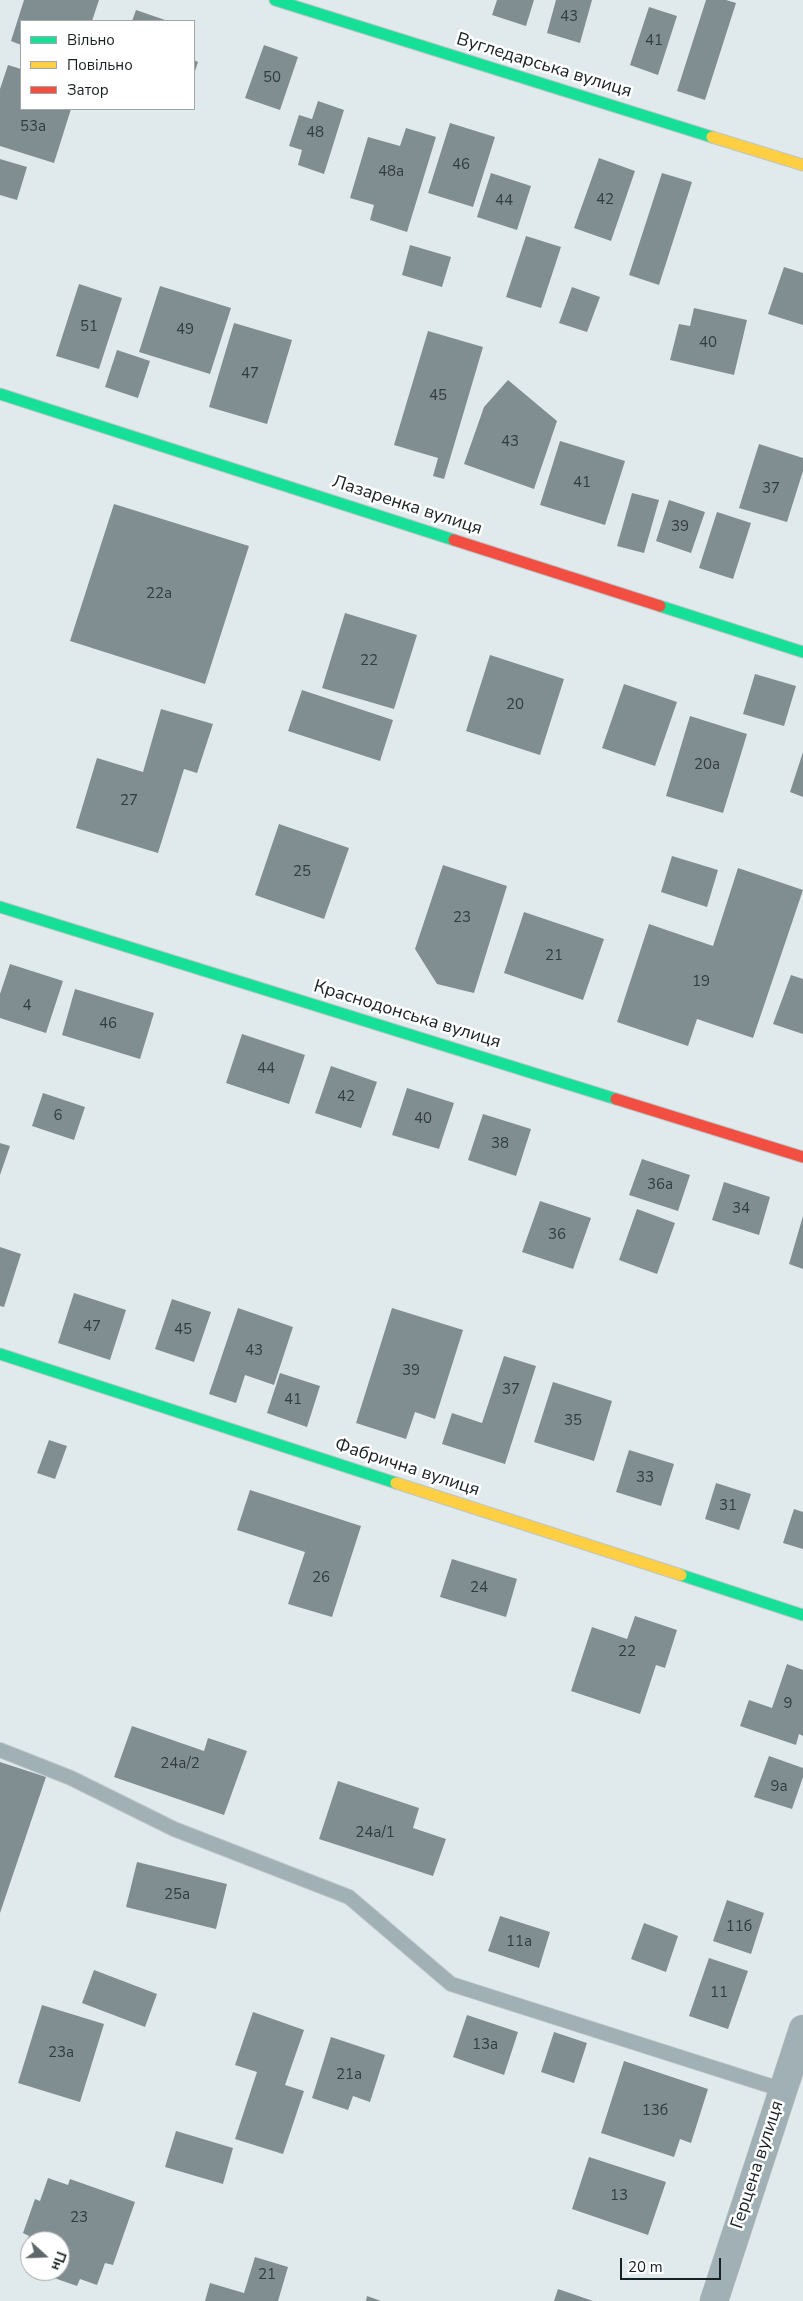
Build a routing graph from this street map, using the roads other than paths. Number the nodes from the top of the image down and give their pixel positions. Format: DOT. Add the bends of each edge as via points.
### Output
graph roads {
  1 [pos="275,0"];
  2 [pos="803,164"];
  3 [pos="0,394"];
  4 [pos="803,652"];
  5 [pos="0,907"];
  6 [pos="803,1157"];
  7 [pos="0,1354"];
  8 [pos="803,1614"];
  9 [pos="0,1750"];
  10 [pos="803,2029"];
  11 [pos="783,2090"];
  12 [pos="714,2301"];
  1 -- 2 [label="street, Вугледарська вулиця"];
  3 -- 4 [label="street, Лазаренка вулиця"];
  5 -- 6 [label="street, Краснодонська вулиця"];
  7 -- 8 [label="street, Фабрична вулиця"];
  9 -- 11 [label="lane" via="72,1778 174,1829 349,1897 451,1984"];
  10 -- 11 [label="street, Герцена вулиця"];
  11 -- 12 [label="street, Герцена вулиця"];
}
